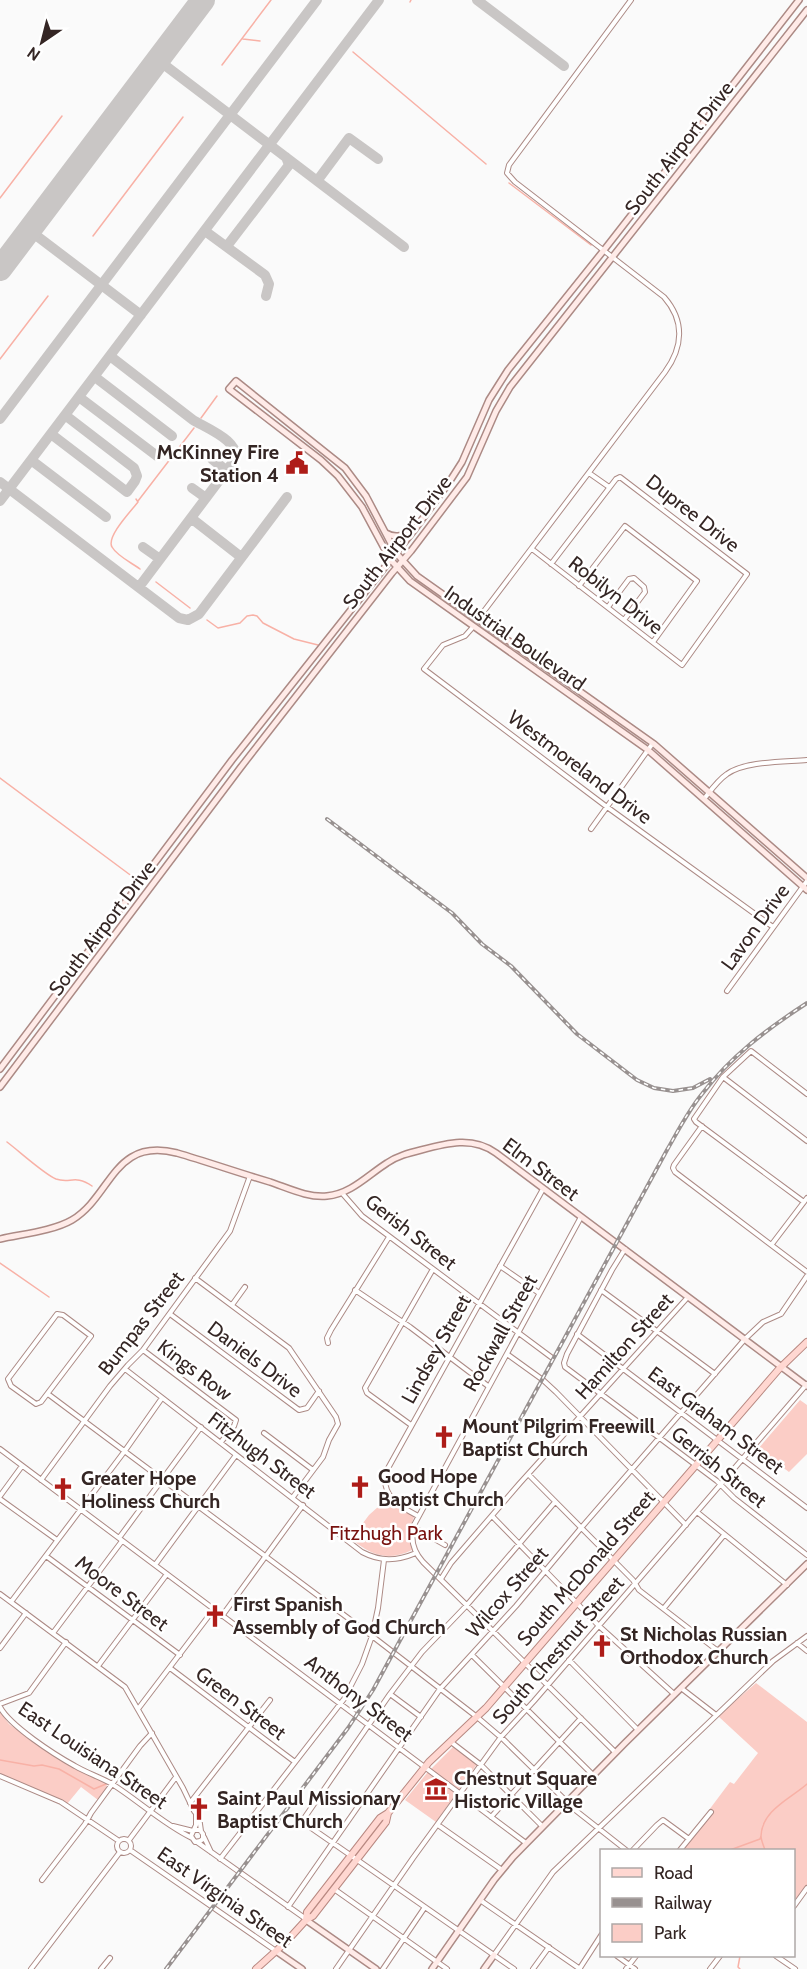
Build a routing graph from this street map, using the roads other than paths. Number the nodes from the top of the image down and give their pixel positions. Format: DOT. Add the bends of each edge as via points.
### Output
graph roads {
  1 [pos="631,0"];
  2 [pos="799,0"];
  3 [pos="807,10"];
  4 [pos="743,74"];
  5 [pos="752,81"];
  6 [pos="688,143"];
  7 [pos="696,150"];
  8 [pos="604,250"];
  9 [pos="613,256"];
  10 [pos="543,327"];
  11 [pos="551,334"];
  12 [pos="589,473"];
  13 [pos="446,487"];
  14 [pos="609,488"];
  15 [pos="455,494"];
  16 [pos="383,530"];
  17 [pos="415,530"];
  18 [pos="532,549"];
  19 [pos="396,553"];
  20 [pos="390,559"];
  21 [pos="402,561"];
  22 [pos="551,564"];
  23 [pos="397,567"];
  24 [pos="579,586"];
  25 [pos="608,608"];
  26 [pos="478,619"];
  27 [pos="624,620"];
  28 [pos="473,627"];
  29 [pos="653,642"];
  30 [pos="682,665"];
  31 [pos="564,680"];
  32 [pos="559,687"];
  33 [pos="653,743"];
  34 [pos="648,750"];
  35 [pos="232,760"];
  36 [pos="807,760"];
  37 [pos="241,767"];
  38 [pos="710,792"];
  39 [pos="704,799"];
  40 [pos="607,807"];
  41 [pos="591,829"];
  42 [pos="807,879"];
  43 [pos="805,888"];
  44 [pos="773,927"];
  45 [pos="727,991"];
  46 [pos="0,1069"];
  47 [pos="723,1077"];
  48 [pos="0,1087"];
  49 [pos="807,1094"];
  50 [pos="702,1126"];
  51 [pos="807,1141"];
  52 [pos="250,1176"];
  53 [pos="543,1189"];
  54 [pos="342,1192"];
  55 [pos="806,1200"];
  56 [pos="581,1217"];
  57 [pos="389,1237"];
  58 [pos="0,1239"];
  59 [pos="772,1244"];
  60 [pos="626,1249"];
  61 [pos="500,1266"];
  62 [pos="433,1269"];
  63 [pos="807,1274"];
  64 [pos="195,1278"];
  65 [pos="245,1287"];
  66 [pos="355,1290"];
  67 [pos="601,1290"];
  68 [pos="540,1293"];
  69 [pos="689,1296"];
  70 [pos="479,1304"];
  71 [pos="232,1305"];
  72 [pos="170,1314"];
  73 [pos="402,1323"];
  74 [pos="275,1329"];
  75 [pos="658,1332"];
  76 [pos="518,1333"];
  77 [pos="272,1334"];
  78 [pos="578,1334"];
  79 [pos="745,1339"];
  80 [pos="807,1342"];
  81 [pos="328,1343"];
  82 [pos="143,1350"];
  83 [pos="507,1354"];
  84 [pos="449,1357"];
  85 [pos="551,1357"];
  86 [pos="781,1366"];
  87 [pos="623,1368"];
  88 [pos="125,1369"];
  89 [pos="715,1374"];
  90 [pos="807,1385"];
  91 [pos="489,1386"];
  92 [pos="319,1391"];
  93 [pos="48,1394"];
  94 [pos="601,1394"];
  95 [pos="162,1398"];
  96 [pos="682,1413"];
  97 [pos="581,1418"];
  98 [pos="85,1422"];
  99 [pos="411,1425"];
  100 [pos="201,1427"];
  101 [pos="264,1432"];
  102 [pos="660,1438"];
  103 [pos="718,1440"];
  104 [pos="221,1443"];
  105 [pos="0,1449"];
  106 [pos="124,1452"];
  107 [pos="236,1455"];
  108 [pos="743,1459"];
  109 [pos="696,1465"];
  110 [pos="22,1466"];
  111 [pos="312,1470"];
  112 [pos="632,1471"];
  113 [pos="529,1475"];
  114 [pos="163,1479"];
  115 [pos="41,1480"];
  116 [pos="720,1485"];
  117 [pos="0,1497"];
  118 [pos="293,1497"];
  119 [pos="555,1502"];
  120 [pos="664,1503"];
  121 [pos="303,1505"];
  122 [pos="198,1506"];
  123 [pos="807,1508"];
  124 [pos="81,1510"];
  125 [pos="697,1512"];
  126 [pos="418,1516"];
  127 [pos="492,1516"];
  128 [pos="686,1525"];
  129 [pos="413,1527"];
  130 [pos="580,1528"];
  131 [pos="724,1534"];
  132 [pos="57,1540"];
  133 [pos="121,1540"];
  134 [pos="445,1545"];
  135 [pos="518,1545"];
  136 [pos="416,1553"];
  137 [pos="807,1555"];
  138 [pos="46,1556"];
  139 [pos="266,1557"];
  140 [pos="384,1560"];
  141 [pos="613,1560"];
  142 [pos="807,1564"];
  143 [pos="155,1565"];
  144 [pos="545,1571"];
  145 [pos="167,1574"];
  146 [pos="441,1579"];
  147 [pos="635,1584"];
  148 [pos="787,1585"];
  149 [pos="88,1586"];
  150 [pos="0,1594"];
  151 [pos="11,1602"];
  152 [pos="577,1603"];
  153 [pos="467,1605"];
  154 [pos="664,1608"];
  155 [pos="214,1609"];
  156 [pos="26,1613"];
  157 [pos="222,1616"];
  158 [pos="132,1619"];
  159 [pos="599,1626"];
  160 [pos="493,1632"];
  161 [pos="53,1633"];
  162 [pos="372,1636"];
  163 [pos="807,1636"];
  164 [pos="66,1642"];
  165 [pos="797,1643"];
  166 [pos="0,1648"];
  167 [pos="718,1651"];
  168 [pos="807,1651"];
  169 [pos="180,1655"];
  170 [pos="472,1655"];
  171 [pos="568,1660"];
  172 [pos="525,1663"];
  173 [pos="98,1666"];
  174 [pos="411,1666"];
  175 [pos="170,1668"];
  176 [pos="548,1685"];
  177 [pos="504,1687"];
  178 [pos="681,1688"];
  179 [pos="440,1689"];
  180 [pos="390,1694"];
  181 [pos="674,1694"];
  182 [pos="270,1700"];
  183 [pos="341,1704"];
  184 [pos="0,1705"];
  185 [pos="138,1708"];
  186 [pos="527,1709"];
  187 [pos="716,1715"];
  188 [pos="421,1717"];
  189 [pos="477,1717"];
  190 [pos="581,1718"];
  191 [pos="369,1724"];
  192 [pos="249,1728"];
  193 [pos="638,1730"];
  194 [pos="152,1733"];
  195 [pos="501,1737"];
  196 [pos="560,1741"];
  197 [pos="451,1742"];
  198 [pos="399,1748"];
  199 [pos="615,1752"];
  200 [pos="295,1762"];
  201 [pos="481,1765"];
  202 [pos="425,1767"];
  203 [pos="534,1769"];
  204 [pos="593,1775"];
  205 [pos="0,1776"];
  206 [pos="176,1776"];
  207 [pos="112,1784"];
  208 [pos="460,1793"];
  209 [pos="511,1794"];
  210 [pos="190,1803"];
  211 [pos="566,1803"];
  212 [pos="150,1810"];
  213 [pos="711,1812"];
  214 [pos="196,1814"];
  215 [pos="491,1817"];
  216 [pos="87,1820"];
  217 [pos="438,1825"];
  218 [pos="173,1826"];
  219 [pos="542,1826"];
  220 [pos="598,1829"];
  221 [pos="194,1831"];
  222 [pos="201,1831"];
  223 [pos="204,1837"];
  224 [pos="192,1838"];
  225 [pos="689,1839"];
  226 [pos="129,1840"];
  227 [pos="119,1841"];
  228 [pos="197,1842"];
  229 [pos="333,1843"];
  230 [pos="526,1843"];
  231 [pos="623,1849"];
  232 [pos="635,1849"];
  233 [pos="682,1849"];
  234 [pos="130,1850"];
  235 [pos="120,1852"];
  236 [pos="211,1852"];
  237 [pos="354,1858"];
  238 [pos="220,1859"];
  239 [pos="502,1870"];
  240 [pos="42,1880"];
  241 [pos="394,1886"];
  242 [pos="807,1888"];
  243 [pos="334,1889"];
  244 [pos="480,1900"];
  245 [pos="795,1905"];
  246 [pos="288,1906"];
  247 [pos="425,1907"];
  248 [pos="373,1917"];
  249 [pos="306,1920"];
  250 [pos="515,1924"];
  251 [pos="459,1930"];
  252 [pos="403,1939"];
  253 [pos="600,1942"];
  254 [pos="549,1947"];
  255 [pos="350,1950"];
  256 [pos="276,1951"];
  257 [pos="494,1955"];
  258 [pos="719,1957"];
  259 [pos="778,1957"];
  260 [pos="110,1958"];
  261 [pos="437,1962"];
  262 [pos="788,1964"];
  263 [pos="628,1967"];
  264 [pos="32,1969"];
  265 [pos="101,1969"];
  266 [pos="256,1969"];
  267 [pos="302,1969"];
  268 [pos="336,1969"];
  269 [pos="376,1969"];
  270 [pos="383,1969"];
  271 [pos="432,1969"];
  272 [pos="447,1969"];
  273 [pos="484,1969"];
  274 [pos="514,1969"];
  275 [pos="533,1969"];
  276 [pos="580,1969"];
  277 [pos="635,1969"];
  278 [pos="710,1969"];
  279 [pos="784,1969"];
  280 [pos="795,1969"];
  1 -- 8 [label="street" via="506,172"];
  2 -- 4 [label="main road, South Airport Drive"];
  3 -- 5 [label="main road, South Airport Drive"];
  4 -- 5 [label="main road"];
  4 -- 6 [label="main road, South Airport Drive"];
  5 -- 7 [label="main road, South Airport Drive"];
  6 -- 7 [label="main road"];
  6 -- 8 [label="main road, South Airport Drive"];
  7 -- 9 [label="main road, South Airport Drive"];
  8 -- 9 [label="street"];
  8 -- 10 [label="main road, South Airport Drive"];
  9 -- 11 [label="main road, South Airport Drive"];
  9 -- 12 [label="street" via="670,303 678,320 680,340 669,367"];
  10 -- 11 [label="main road"];
  10 -- 13 [label="main road, South Airport Drive" via="489,399 462,462"];
  11 -- 15 [label="main road, South Airport Drive" via="498,406 475,461"];
  12 -- 14 [label="street"];
  12 -- 18 [label="street"];
  13 -- 15 [label="main road"];
  13 -- 17 [label="main road, South Airport Drive"];
  14 -- 22 [label="street"];
  14 -- 30 [label="street, Dupree Drive" via="617,478 622,478 747,574"];
  15 -- 21 [label="main road, South Airport Drive"];
  16 -- 17 [label="main road" via="398,536"];
  16 -- 19 [label="main road, Industrial Boulevard"];
  16 -- 20 [label="main road, Industrial Boulevard" via="366,496 345,468 236,381 229,389 338,476 362,507"];
  17 -- 19 [label="main road, South Airport Drive"];
  18 -- 22 [label="street, Robilyn Drive"];
  18 -- 26 [label="street"];
  19 -- 20 [label="main road, South Airport Drive"];
  19 -- 21 [label="main road, Industrial Boulevard"];
  20 -- 23 [label="main road, Industrial Boulevard"];
  20 -- 35 [label="main road, South Airport Drive"];
  21 -- 23 [label="main road, South Airport Drive"];
  21 -- 26 [label="main road, Industrial Boulevard"];
  22 -- 24 [label="street, Robilyn Drive"];
  23 -- 28 [label="main road, Industrial Boulevard" via="422,591"];
  23 -- 37 [label="main road, South Airport Drive"];
  24 -- 25 [label="street, Robilyn Drive"];
  24 -- 29 [label="street" via="625,526 652,546 697,581"];
  25 -- 27 [label="street, Robilyn Drive"];
  25 -- 27 [label="street" via="629,579 634,578 645,591"];
  26 -- 28 [label="main road"];
  26 -- 31 [label="main road, Industrial Boulevard"];
  27 -- 29 [label="street, Robilyn Drive"];
  28 -- 32 [label="main road, Industrial Boulevard"];
  28 -- 40 [label="street, Westmoreland Drive" via="465,636 443,645 424,669"];
  29 -- 30 [label="street, Robilyn Drive"];
  31 -- 32 [label="main road"];
  31 -- 33 [label="main road, Industrial Boulevard"];
  32 -- 34 [label="main road, Industrial Boulevard"];
  33 -- 34 [label="street"];
  33 -- 38 [label="main road, Industrial Boulevard"];
  34 -- 39 [label="main road, Industrial Boulevard"];
  34 -- 40 [label="street"];
  35 -- 37 [label="main road"];
  35 -- 46 [label="main road, South Airport Drive"];
  36 -- 38 [label="street" via="738,768"];
  37 -- 48 [label="main road, South Airport Drive"];
  38 -- 39 [label="street"];
  38 -- 42 [label="main road, Industrial Boulevard"];
  39 -- 43 [label="main road, Industrial Boulevard"];
  40 -- 41 [label="street"];
  40 -- 44 [label="street, Westmoreland Drive"];
  42 -- 43 [label="street, Lavon Drive"];
  43 -- 44 [label="street, Lavon Drive"];
  44 -- 45 [label="street, Lavon Drive"];
  47 -- 49 [label="street" via="751,1051"];
  47 -- 50 [label="street" via="695,1116"];
  47 -- 51 [label="street"];
  50 -- 55 [label="street"];
  50 -- 59 [label="street" via="673,1168"];
  52 -- 54 [label="main road, Elm Street" via="311,1195"];
  52 -- 58 [label="main road, Elm Street" via="172,1152 145,1153 122,1164 75,1218"];
  52 -- 64 [label="street, Bumpas Street" via="230,1231"];
  53 -- 54 [label="main road, Elm Street" via="492,1150 459,1142 399,1156"];
  53 -- 56 [label="main road, Elm Street"];
  53 -- 61 [label="street, Lindsey Street"];
  54 -- 57 [label="street, Gerish Street" via="362,1216"];
  55 -- 59 [label="street"];
  56 -- 60 [label="main road, Elm Street"];
  56 -- 68 [label="street, Rockwall Street"];
  57 -- 62 [label="street, Gerish Street"];
  57 -- 66 [label="street"];
  59 -- 63 [label="street"];
  60 -- 67 [label="street"];
  60 -- 69 [label="main road, Elm Street"];
  61 -- 68 [label="street"];
  61 -- 70 [label="street, Lindsey Street"];
  62 -- 70 [label="street, Gerish Street"];
  62 -- 73 [label="street"];
  63 -- 79 [label="street, Wilcox Street" via="781,1314 763,1322"];
  64 -- 71 [label="street"];
  64 -- 72 [label="street, Bumpas Street"];
  65 -- 71 [label="street"];
  66 -- 73 [label="street"];
  66 -- 81 [label="street" via="331,1330"];
  67 -- 75 [label="street"];
  67 -- 78 [label="street"];
  68 -- 76 [label="street, Rockwall Street"];
  69 -- 75 [label="street, Hamilton Street"];
  69 -- 79 [label="main road, Elm Street"];
  70 -- 76 [label="street, Gerish Street"];
  70 -- 84 [label="street, Lindsey Street"];
  71 -- 77 [label="street"];
  72 -- 82 [label="street, Bumpas Street"];
  72 -- 92 [label="street, Daniels Drive" via="299,1410 307,1408"];
  73 -- 84 [label="street"];
  73 -- 99 [label="street" via="365,1388"];
  74 -- 77 [label="street"];
  75 -- 87 [label="street, Hamilton Street"];
  75 -- 89 [label="street"];
  76 -- 83 [label="street, Rockwall Street"];
  76 -- 85 [label="street, Gerish Street"];
  77 -- 92 [label="street" via="289,1348"];
  78 -- 87 [label="street, East Graham Street"];
  78 -- 94 [label="street, Gerrish Street" via="564,1363"];
  79 -- 86 [label="main road, Elm Street"];
  79 -- 89 [label="street, Wilcox Street"];
  80 -- 86 [label="main road, South McDonald Street"];
  82 -- 88 [label="street, Bumpas Street"];
  82 -- 104 [label="street, Kings Row" via="233,1417 235,1423"];
  83 -- 91 [label="street, Rockwall Street"];
  83 -- 97 [label="street" via="543,1380"];
  84 -- 91 [label="street"];
  84 -- 99 [label="street, Lindsey Street"];
  86 -- 90 [label="main road, Elm Street"];
  86 -- 103 [label="main road, South McDonald Street"];
  87 -- 94 [label="street, Hamilton Street"];
  87 -- 96 [label="street, East Graham Street"];
  88 -- 95 [label="street, Fitzhugh Street"];
  88 -- 98 [label="street, Bumpas Street"];
  89 -- 96 [label="street, Wilcox Street"];
  90 -- 108 [label="street, South Chestnut Street"];
  91 -- 126 [label="street, Rockwall Street"];
  92 -- 111 [label="street" via="338,1424 325,1454"];
  93 -- 93 [label="street" via="91,1336 58,1314 8,1381 34,1403 38,1404"];
  93 -- 98 [label="street"];
  94 -- 97 [label="street, Hamilton Street"];
  94 -- 102 [label="street, Gerrish Street"];
  95 -- 100 [label="street, Fitzhugh Street"];
  95 -- 106 [label="street"];
  96 -- 102 [label="street, Wilcox Street"];
  96 -- 103 [label="street, East Graham Street"];
  97 -- 112 [label="street"];
  97 -- 113 [label="street, Hamilton Street"];
  98 -- 106 [label="street"];
  98 -- 115 [label="street, Bumpas Street"];
  99 -- 126 [label="street, Lindsey Street" via="385,1481 394,1502"];
  100 -- 104 [label="street, Fitzhugh Street"];
  100 -- 114 [label="street"];
  101 -- 111 [label="street"];
  102 -- 109 [label="street, Gerrish Street"];
  102 -- 112 [label="street, Wilcox Street"];
  103 -- 108 [label="street, East Graham Street"];
  103 -- 109 [label="main road, South McDonald Street"];
  104 -- 107 [label="street, Fitzhugh Street"];
  105 -- 110 [label="street, Anthony Street"];
  106 -- 114 [label="street"];
  106 -- 124 [label="street"];
  107 -- 118 [label="street, Fitzhugh Street"];
  107 -- 122 [label="street"];
  108 -- 116 [label="street, South Chestnut Street"];
  108 -- 123 [label="street, East Graham Street"];
  109 -- 116 [label="street, Gerrish Street"];
  109 -- 120 [label="main road, South McDonald Street"];
  110 -- 115 [label="street, Anthony Street"];
  110 -- 117 [label="street"];
  111 -- 118 [label="street"];
  112 -- 120 [label="street"];
  112 -- 130 [label="street, Wilcox Street"];
  113 -- 119 [label="street"];
  113 -- 127 [label="street, Hamilton Street"];
  114 -- 122 [label="street"];
  114 -- 133 [label="street"];
  115 -- 124 [label="street, Anthony Street"];
  116 -- 125 [label="street, South Chestnut Street"];
  116 -- 137 [label="street, Gerrish Street"];
  117 -- 132 [label="street"];
  118 -- 121 [label="street, Fitzhugh Street"];
  119 -- 130 [label="street"];
  119 -- 135 [label="street"];
  120 -- 128 [label="street"];
  120 -- 141 [label="main road, South McDonald Street"];
  121 -- 139 [label="street"];
  121 -- 140 [label="street, Fitzhugh Street" via="362,1552"];
  122 -- 139 [label="street"];
  122 -- 143 [label="street"];
  124 -- 132 [label="street"];
  124 -- 133 [label="street, Anthony Street"];
  125 -- 128 [label="street, South Chestnut Street"];
  125 -- 131 [label="street"];
  126 -- 129 [label="street, Rockwall Street"];
  127 -- 135 [label="street"];
  127 -- 146 [label="street, Hamilton Street"];
  128 -- 147 [label="street, South Chestnut Street"];
  129 -- 134 [label="street"];
  129 -- 136 [label="street"];
  130 -- 141 [label="street"];
  130 -- 144 [label="street, Wilcox Street"];
  131 -- 148 [label="street"];
  131 -- 154 [label="street"];
  132 -- 138 [label="street"];
  133 -- 143 [label="street, Anthony Street"];
  133 -- 149 [label="street"];
  135 -- 144 [label="street"];
  135 -- 153 [label="street"];
  136 -- 140 [label="street"];
  136 -- 146 [label="street"];
  138 -- 149 [label="street, Moore Street"];
  138 -- 151 [label="street"];
  139 -- 157 [label="street"];
  139 -- 162 [label="street"];
  140 -- 162 [label="street"];
  141 -- 147 [label="street"];
  141 -- 152 [label="main road, South McDonald Street"];
  142 -- 148 [label="main road"];
  143 -- 145 [label="street, Anthony Street"];
  144 -- 152 [label="street"];
  144 -- 160 [label="street, Wilcox Street"];
  145 -- 155 [label="street, Anthony Street"];
  145 -- 158 [label="street"];
  146 -- 153 [label="street"];
  147 -- 154 [label="street"];
  147 -- 159 [label="street, South Chestnut Street"];
  148 -- 167 [label="main road"];
  149 -- 158 [label="street, Moore Street"];
  149 -- 161 [label="street"];
  150 -- 151 [label="street"];
  151 -- 156 [label="street"];
  152 -- 159 [label="street"];
  152 -- 172 [label="main road, South McDonald Street"];
  153 -- 160 [label="street"];
  153 -- 174 [label="street"];
  154 -- 167 [label="street"];
  155 -- 157 [label="street, Anthony Street"];
  155 -- 169 [label="street"];
  156 -- 161 [label="street"];
  156 -- 166 [label="street"];
  157 -- 183 [label="street, Anthony Street"];
  158 -- 169 [label="street, Moore Street"];
  158 -- 173 [label="street"];
  159 -- 171 [label="street, South Chestnut Street"];
  159 -- 181 [label="street"];
  160 -- 170 [label="street, Wilcox Street"];
  160 -- 172 [label="street"];
  161 -- 164 [label="street"];
  162 -- 174 [label="street"];
  162 -- 183 [label="street"];
  163 -- 165 [label="street"];
  164 -- 173 [label="street"];
  164 -- 184 [label="street" via="29,1693"];
  165 -- 168 [label="street"];
  165 -- 187 [label="street"];
  167 -- 178 [label="main road"];
  169 -- 175 [label="street"];
  170 -- 177 [label="street"];
  170 -- 179 [label="street, Wilcox Street"];
  171 -- 176 [label="street, South Chestnut Street"];
  171 -- 193 [label="street"];
  172 -- 176 [label="street"];
  172 -- 177 [label="main road, South McDonald Street"];
  173 -- 185 [label="street" via="125,1687"];
  174 -- 179 [label="street"];
  174 -- 180 [label="street"];
  175 -- 185 [label="street"];
  175 -- 192 [label="street, Green Street"];
  176 -- 186 [label="street, South Chestnut Street"];
  176 -- 190 [label="street"];
  177 -- 186 [label="street"];
  177 -- 189 [label="main road, South McDonald Street"];
  178 -- 181 [label="main road"];
  178 -- 187 [label="street"];
  179 -- 188 [label="street, Wilcox Street"];
  179 -- 189 [label="street"];
  180 -- 188 [label="street"];
  180 -- 191 [label="street"];
  181 -- 193 [label="main road"];
  182 -- 192 [label="street"];
  183 -- 191 [label="street, Anthony Street"];
  183 -- 200 [label="street"];
  184 -- 207 [label="street, East Louisiana Street" via="15,1725 75,1766"];
  185 -- 194 [label="street"];
  186 -- 195 [label="street, South Chestnut Street"];
  186 -- 196 [label="street"];
  187 -- 220 [label="street"];
  188 -- 198 [label="street, Wilcox Street"];
  189 -- 195 [label="street"];
  189 -- 197 [label="main road, South McDonald Street"];
  190 -- 196 [label="street"];
  190 -- 199 [label="street"];
  191 -- 198 [label="street, Anthony Street"];
  191 -- 229 [label="street" via="304,1819"];
  192 -- 200 [label="street, Green Street"];
  192 -- 210 [label="street"];
  193 -- 199 [label="main road"];
  194 -- 206 [label="street"];
  194 -- 207 [label="street"];
  195 -- 201 [label="street, South Chestnut Street"];
  195 -- 203 [label="street"];
  196 -- 203 [label="street"];
  196 -- 204 [label="street"];
  197 -- 201 [label="street"];
  197 -- 202 [label="main road, South McDonald Street"];
  198 -- 202 [label="street, Anthony Street"];
  198 -- 229 [label="street, Wilcox Street"];
  199 -- 204 [label="main road"];
  200 -- 238 [label="street"];
  201 -- 208 [label="street, South Chestnut Street"];
  201 -- 209 [label="street"];
  202 -- 208 [label="street, Anthony Street"];
  202 -- 237 [label="main road, South McDonald Street" via="380,1818"];
  203 -- 209 [label="street"];
  203 -- 211 [label="street"];
  204 -- 211 [label="main road"];
  205 -- 216 [label="street" via="61,1803"];
  206 -- 210 [label="street"];
  206 -- 212 [label="street"];
  207 -- 212 [label="street, East Louisiana Street"];
  207 -- 216 [label="street"];
  208 -- 215 [label="street, Anthony Street"];
  208 -- 217 [label="street, South Chestnut Street"];
  209 -- 215 [label="street"];
  209 -- 219 [label="street"];
  210 -- 214 [label="street"];
  211 -- 219 [label="main road"];
  211 -- 220 [label="street"];
  212 -- 218 [label="street, East Louisiana Street"];
  212 -- 226 [label="street"];
  213 -- 225 [label="street"];
  214 -- 221 [label="street"];
  214 -- 222 [label="street"];
  215 -- 230 [label="street, Anthony Street"];
  216 -- 227 [label="street"];
  216 -- 240 [label="street"];
  217 -- 239 [label="street"];
  217 -- 241 [label="street, South Chestnut Street"];
  218 -- 221 [label="street, East Louisiana Street"];
  218 -- 224 [label="street, East Louisiana Street"];
  219 -- 230 [label="main road"];
  220 -- 231 [label="street"];
  220 -- 250 [label="street" via="553,1872"];
  221 -- 222 [label="street"];
  221 -- 224 [label="street"];
  222 -- 223 [label="street"];
  223 -- 228 [label="street"];
  223 -- 236 [label="street"];
  224 -- 228 [label="street"];
  225 -- 232 [label="street" via="663,1820"];
  225 -- 233 [label="street"];
  226 -- 227 [label="street"];
  226 -- 234 [label="street"];
  227 -- 235 [label="street"];
  228 -- 236 [label="street"];
  229 -- 237 [label="street"];
  229 -- 246 [label="street, Wilcox Street"];
  230 -- 239 [label="main road"];
  234 -- 235 [label="street"];
  234 -- 256 [label="street, East Virginia Street"];
  235 -- 264 [label="street"];
  236 -- 238 [label="street"];
  237 -- 241 [label="street"];
  237 -- 243 [label="main road, South McDonald Street"];
  237 -- 249 [label="main road, South McDonald Street" via="307,1912"];
  238 -- 246 [label="street"];
  239 -- 244 [label="main road"];
  241 -- 247 [label="street"];
  241 -- 248 [label="street, South Chestnut Street"];
  242 -- 245 [label="street"];
  243 -- 248 [label="street"];
  243 -- 249 [label="main road, South McDonald Street"];
  244 -- 250 [label="street"];
  244 -- 251 [label="main road"];
  246 -- 249 [label="street"];
  247 -- 251 [label="street"];
  247 -- 252 [label="street"];
  248 -- 252 [label="street"];
  248 -- 255 [label="street, South Chestnut Street"];
  249 -- 255 [label="main road"];
  249 -- 256 [label="main road"];
  250 -- 254 [label="street"];
  250 -- 257 [label="street"];
  251 -- 257 [label="street"];
  251 -- 261 [label="main road"];
  252 -- 261 [label="street"];
  252 -- 270 [label="street"];
  253 -- 276 [label="street"];
  254 -- 275 [label="street"];
  254 -- 276 [label="street"];
  255 -- 268 [label="street, South Chestnut Street"];
  255 -- 269 [label="main road"];
  256 -- 266 [label="main road"];
  256 -- 267 [label="main road, East Virginia Street"];
  257 -- 273 [label="main road"];
  257 -- 274 [label="street"];
  258 -- 278 [label="street"];
  259 -- 262 [label="street"];
  260 -- 265 [label="street"];
  261 -- 271 [label="main road"];
  261 -- 272 [label="street"];
  262 -- 279 [label="street"];
  262 -- 280 [label="street"];
  263 -- 277 [label="street"];
}
